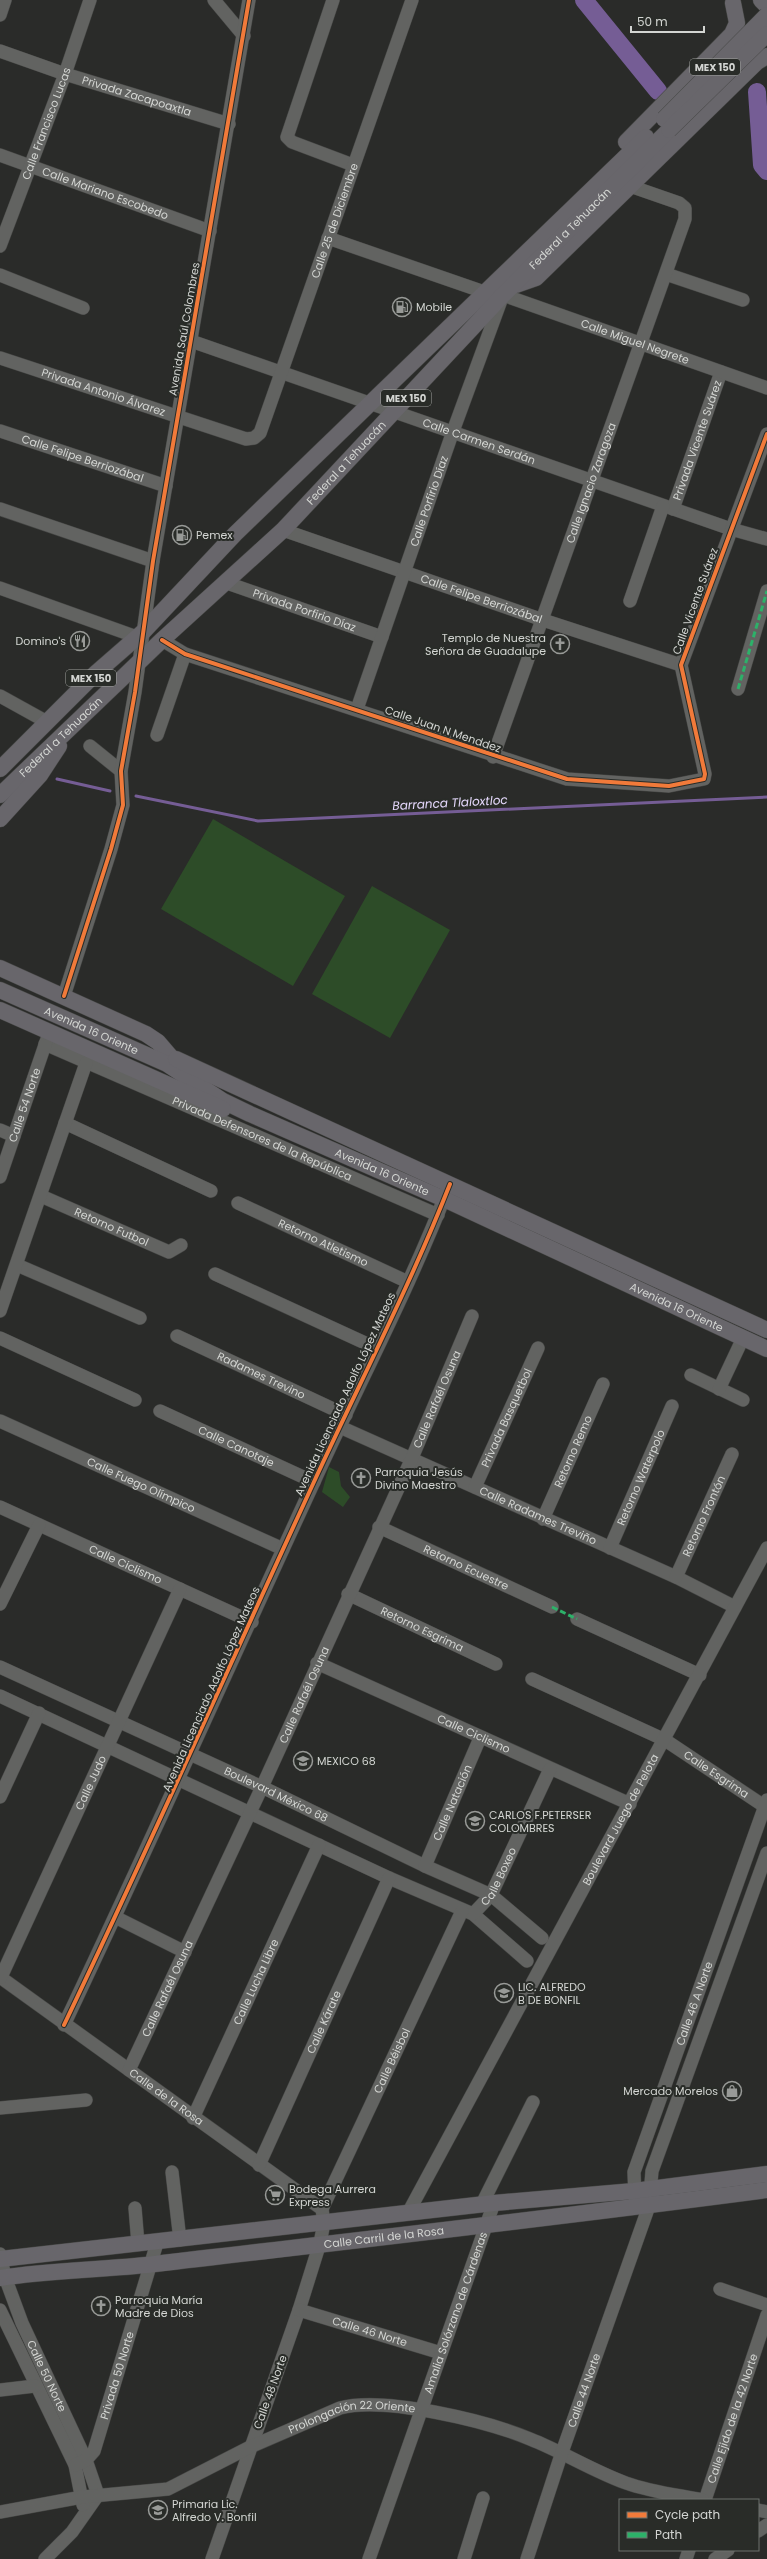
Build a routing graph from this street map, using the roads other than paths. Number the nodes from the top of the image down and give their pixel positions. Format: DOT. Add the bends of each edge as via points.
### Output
graph roads {
  1 [pos="5,0"];
  2 [pos="90,0"];
  3 [pos="214,0"];
  4 [pos="248,0"];
  5 [pos="333,0"];
  6 [pos="412,0"];
  7 [pos="761,0"];
  8 [pos="732,2"];
  9 [pos="767,6"];
  10 [pos="0,15"];
  11 [pos="767,15"];
  12 [pos="767,34"];
  13 [pos="244,36"];
  14 [pos="0,51"];
  15 [pos="767,56"];
  16 [pos="65,74"];
  17 [pos="229,124"];
  18 [pos="666,124"];
  19 [pos="0,155"];
  20 [pos="353,165"];
  21 [pos="28,167"];
  22 [pos="630,186"];
  23 [pos="577,205"];
  24 [pos="210,231"];
  25 [pos="328,238"];
  26 [pos="0,246"];
  27 [pos="666,274"];
  28 [pos="0,275"];
  29 [pos="508,290"];
  30 [pos="487,293"];
  31 [pos="743,300"];
  32 [pos="83,308"];
  33 [pos="191,341"];
  34 [pos="642,343"];
  35 [pos="0,358"];
  36 [pos="721,372"];
  37 [pos="281,374"];
  38 [pos="767,388"];
  39 [pos="367,404"];
  40 [pos="392,413"];
  41 [pos="178,418"];
  42 [pos="0,431"];
  43 [pos="452,434"];
  44 [pos="767,434"];
  45 [pos="254,438"];
  46 [pos="592,482"];
  47 [pos="166,486"];
  48 [pos="668,507"];
  49 [pos="0,509"];
  50 [pos="731,529"];
  51 [pos="283,530"];
  52 [pos="767,539"];
  53 [pos="153,560"];
  54 [pos="404,572"];
  55 [pos="226,583"];
  56 [pos="0,588"];
  57 [pos="767,591"];
  58 [pos="630,601"];
  59 [pos="162,608"];
  60 [pos="543,620"];
  61 [pos="140,634"];
  62 [pos="382,637"];
  63 [pos="162,640"];
  64 [pos="184,654"];
  65 [pos="140,662"];
  66 [pos="681,665"];
  67 [pos="96,673"];
  68 [pos="738,689"];
  69 [pos="0,696"];
  70 [pos="357,709"];
  71 [pos="46,722"];
  72 [pos="157,735"];
  73 [pos="58,740"];
  74 [pos="90,746"];
  75 [pos="493,757"];
  76 [pos="0,769"];
  77 [pos="121,771"];
  78 [pos="704,779"];
  79 [pos="0,795"];
  80 [pos="0,805"];
  81 [pos="0,819"];
  82 [pos="0,968"];
  83 [pos="0,978"];
  84 [pos="0,990"];
  85 [pos="64,996"];
  86 [pos="0,1000"];
  87 [pos="18,1008"];
  88 [pos="0,1010"];
  89 [pos="47,1038"];
  90 [pos="169,1059"];
  91 [pos="86,1063"];
  92 [pos="250,1114"];
  93 [pos="65,1123"];
  94 [pos="0,1130"];
  95 [pos="14,1136"];
  96 [pos="0,1177"];
  97 [pos="450,1184"];
  98 [pos="211,1191"];
  99 [pos="41,1196"];
  100 [pos="444,1200"];
  101 [pos="238,1203"];
  102 [pos="438,1215"];
  103 [pos="181,1245"];
  104 [pos="17,1265"];
  105 [pos="215,1274"];
  106 [pos="408,1282"];
  107 [pos="0,1311"];
  108 [pos="472,1316"];
  109 [pos="140,1318"];
  110 [pos="767,1330"];
  111 [pos="177,1336"];
  112 [pos="0,1338"];
  113 [pos="743,1338"];
  114 [pos="376,1348"];
  115 [pos="538,1348"];
  116 [pos="767,1349"];
  117 [pos="690,1375"];
  118 [pos="603,1384"];
  119 [pos="719,1389"];
  120 [pos="134,1400"];
  121 [pos="742,1400"];
  122 [pos="672,1406"];
  123 [pos="160,1411"];
  124 [pos="0,1421"];
  125 [pos="343,1421"];
  126 [pos="732,1454"];
  127 [pos="412,1458"];
  128 [pos="314,1482"];
  129 [pos="475,1487"];
  130 [pos="0,1508"];
  131 [pos="543,1519"];
  132 [pos="39,1525"];
  133 [pos="379,1527"];
  134 [pos="610,1548"];
  135 [pos="767,1548"];
  136 [pos="283,1549"];
  137 [pos="676,1577"];
  138 [pos="180,1589"];
  139 [pos="348,1594"];
  140 [pos="0,1604"];
  141 [pos="552,1607"];
  142 [pos="735,1607"];
  143 [pos="577,1619"];
  144 [pos="252,1622"];
  145 [pos="317,1663"];
  146 [pos="496,1664"];
  147 [pos="0,1667"];
  148 [pos="700,1675"];
  149 [pos="532,1679"];
  150 [pos="0,1696"];
  151 [pos="39,1713"];
  152 [pos="118,1722"];
  153 [pos="480,1738"];
  154 [pos="665,1740"];
  155 [pos="107,1746"];
  156 [pos="191,1754"];
  157 [pos="550,1769"];
  158 [pos="180,1779"];
  159 [pos="262,1787"];
  160 [pos="0,1797"];
  161 [pos="630,1804"];
  162 [pos="766,1805"];
  163 [pos="249,1812"];
  164 [pos="319,1845"];
  165 [pos="767,1853"];
  166 [pos="424,1866"];
  167 [pos="389,1878"];
  168 [pos="491,1895"];
  169 [pos="467,1913"];
  170 [pos="116,1917"];
  171 [pos="725,1918"];
  172 [pos="741,1925"];
  173 [pos="542,1938"];
  174 [pos="185,1952"];
  175 [pos="527,1961"];
  176 [pos="0,1977"];
  177 [pos="64,2025"];
  178 [pos="675,2057"];
  179 [pos="691,2064"];
  180 [pos="129,2070"];
  181 [pos="86,2100"];
  182 [pos="533,2102"];
  183 [pos="0,2108"];
  184 [pos="193,2118"];
  185 [pos="259,2165"];
  186 [pos="172,2172"];
  187 [pos="767,2174"];
  188 [pos="641,2190"];
  189 [pos="767,2190"];
  190 [pos="488,2204"];
  191 [pos="135,2208"];
  192 [pos="643,2212"];
  193 [pos="408,2213"];
  194 [pos="323,2216"];
  195 [pos="484,2227"];
  196 [pos="180,2240"];
  197 [pos="157,2243"];
  198 [pos="320,2243"];
  199 [pos="138,2244"];
  200 [pos="1,2257"];
  201 [pos="152,2264"];
  202 [pos="2,2277"];
  203 [pos="720,2289"];
  204 [pos="767,2305"];
  205 [pos="0,2310"];
  206 [pos="299,2310"];
  207 [pos="767,2315"];
  208 [pos="440,2353"];
  209 [pos="35,2386"];
  210 [pos="0,2390"];
  211 [pos="420,2411"];
  212 [pos="250,2447"];
  213 [pos="560,2454"];
  214 [pos="81,2462"];
  215 [pos="98,2495"];
  216 [pos="82,2497"];
  217 [pos="483,2498"];
  218 [pos="699,2499"];
  219 [pos="704,2499"];
  220 [pos="0,2512"];
  221 [pos="85,2514"];
  222 [pos="727,2551"];
  223 [pos="44,2559"];
  224 [pos="212,2559"];
  225 [pos="369,2559"];
  226 [pos="464,2559"];
  227 [pos="527,2559"];
  228 [pos="715,2559"];
  1 -- 10 [label="street"];
  2 -- 16 [label="street, Calle Francisco Lucas"];
  3 -- 13 [label="street"];
  4 -- 13 [label="street, Avenida Saúl Colombres"];
  5 -- 20 [label="street" via="287,137 292,142"];
  6 -- 20 [label="street, Calle 25 de Diciembre"];
  7 -- 9 [label="main road"];
  8 -- 12 [label="main road"];
  8 -- 23 [label="main road" via="737,20 732,34 582,188"];
  11 -- 18 [label="main road, Federal a Tehuacán / MEX 150, bridge"];
  12 -- 18 [label="main road, Federal a Tehuacán / MEX 150, bridge"];
  13 -- 17 [label="street, Avenida Saúl Colombres"];
  14 -- 16 [label="street, Privada Zacapoaxtla"];
  15 -- 22 [label="main road" via="751,67"];
  16 -- 17 [label="street, Privada Zacapoaxtla"];
  16 -- 21 [label="street, Calle Francisco Lucas"];
  17 -- 24 [label="street, Avenida Saúl Colombres"];
  18 -- 23 [label="main road, Federal a Tehuacán / MEX 150"];
  18 -- 29 [label="main road, Federal a Tehuacán / MEX 150"];
  19 -- 21 [label="street, Calle Mariano Escobedo"];
  20 -- 25 [label="street, Calle 25 de Diciembre"];
  21 -- 24 [label="street, Calle Mariano Escobedo"];
  21 -- 26 [label="street, Calle Francisco Lucas"];
  22 -- 27 [label="street, Calle Ignacio Zaragoza" via="679,203 685,208 685,219"];
  22 -- 29 [label="main road" via="536,278"];
  23 -- 30 [label="main road, Federal a Tehuacán / MEX 150"];
  24 -- 33 [label="street, Avenida Saúl Colombres"];
  25 -- 30 [label="street"];
  25 -- 37 [label="street, Calle 25 de Diciembre"];
  27 -- 31 [label="street"];
  27 -- 34 [label="street, Calle Ignacio Zaragoza"];
  28 -- 32 [label="street"];
  29 -- 34 [label="street, Calle Miguel Negrete"];
  29 -- 40 [label="main road, Federal a Tehuacán / MEX 150"];
  29 -- 43 [label="street, Calle Porfirio Díaz"];
  30 -- 39 [label="main road, Federal a Tehuacán / MEX 150"];
  33 -- 37 [label="street, Calle Carmen Serdán"];
  33 -- 41 [label="street, Avenida Saúl Colombres"];
  34 -- 36 [label="street, Calle Miguel Negrete"];
  34 -- 46 [label="street, Calle Ignacio Zaragoza"];
  35 -- 41 [label="street, Privada Antonio Álvarez"];
  36 -- 38 [label="street, Calle Miguel Negrete"];
  36 -- 48 [label="street, Privada Vicente Suárez"];
  37 -- 39 [label="street, Calle Carmen Serdán"];
  37 -- 45 [label="street, Calle 25 de Diciembre" via="260,433"];
  39 -- 40 [label="street, Calle Carmen Serdán"];
  39 -- 59 [label="main road, Federal a Tehuacán / MEX 150"];
  40 -- 43 [label="street, Calle Carmen Serdán"];
  40 -- 51 [label="main road, Federal a Tehuacán / MEX 150"];
  41 -- 45 [label="street, Privada Antonio Álvarez" via="246,439"];
  41 -- 47 [label="street, Avenida Saúl Colombres"];
  42 -- 47 [label="street, Calle Felipe Berriozábal"];
  43 -- 46 [label="street, Calle Carmen Serdán"];
  43 -- 54 [label="street, Calle Porfirio Díaz"];
  44 -- 50 [label="street, Calle Vicente Suárez"];
  46 -- 48 [label="street, Calle Carmen Serdán"];
  46 -- 60 [label="street, Calle Ignacio Zaragoza"];
  47 -- 53 [label="street, Avenida Saúl Colombres"];
  48 -- 50 [label="street, Calle Carmen Serdán"];
  48 -- 58 [label="street, Privada Vicente Suárez"];
  49 -- 53 [label="street"];
  50 -- 52 [label="street, Calle Carmen Serdán"];
  50 -- 66 [label="street, Calle Vicente Suárez"];
  51 -- 54 [label="street, Calle Felipe Berriozábal"];
  51 -- 55 [label="main road, Federal a Tehuacán / MEX 150"];
  53 -- 61 [label="street, Avenida Saúl Colombres"];
  54 -- 60 [label="street, Calle Felipe Berriozábal"];
  54 -- 62 [label="street, Calle Porfirio Díaz"];
  55 -- 62 [label="street, Privada Porfirio Díaz"];
  55 -- 63 [label="main road, Federal a Tehuacán / MEX 150"];
  56 -- 61 [label="street"];
  57 -- 68 [label="street"];
  59 -- 61 [label="main road, Federal a Tehuacán / MEX 150"];
  59 -- 63 [label="main road" via="158,630"];
  60 -- 66 [label="street, Calle Felipe Berriozábal"];
  60 -- 75 [label="street, Calle Ignacio Zaragoza"];
  61 -- 65 [label="street, Avenida Saúl Colombres"];
  61 -- 67 [label="main road, Federal a Tehuacán / MEX 150"];
  62 -- 70 [label="street, Calle Porfirio Díaz"];
  63 -- 64 [label="street, Calle Juan N Menddez"];
  63 -- 65 [label="main road, Federal a Tehuacán / MEX 150"];
  64 -- 70 [label="street, Calle Juan N Menddez"];
  64 -- 72 [label="street"];
  65 -- 73 [label="main road, Federal a Tehuacán / MEX 150"];
  65 -- 77 [label="street, Avenida Saúl Colombres"];
  66 -- 78 [label="street, Calle Vicente Suárez"];
  67 -- 71 [label="main road, Federal a Tehuacán / MEX 150"];
  67 -- 73 [label="main road" via="69,710"];
  69 -- 71 [label="street"];
  70 -- 75 [label="street, Calle Juan N Menddez"];
  71 -- 76 [label="main road, Federal a Tehuacán / MEX 150"];
  73 -- 79 [label="main road, Federal a Tehuacán / MEX 150"];
  73 -- 80 [label="main road"];
  73 -- 81 [label="main road" via="46,767"];
  74 -- 77 [label="street"];
  75 -- 78 [label="street, Calle Juan N Menddez" via="528,765 567,779 669,786"];
  77 -- 85 [label="street, Avenida Saúl Colombres" via="123,805"];
  82 -- 85 [label="main road"];
  83 -- 90 [label="main road, Avenida 16 Oriente"];
  84 -- 87 [label="main road, Avenida 16 Oriente"];
  85 -- 90 [label="main road" via="146,1034 158,1042"];
  86 -- 87 [label="main road"];
  87 -- 88 [label="main road"];
  87 -- 89 [label="main road"];
  87 -- 90 [label="main road, Avenida 16 Oriente"];
  89 -- 91 [label="street, Privada Defensores de la República"];
  89 -- 92 [label="main road" via="212,1106"];
  89 -- 95 [label="street, Calle 54 Norte"];
  90 -- 92 [label="main road, Avenida 16 Oriente" via="188,1077 223,1101"];
  90 -- 97 [label="main road, Avenida 16 Oriente"];
  91 -- 93 [label="street"];
  91 -- 102 [label="street, Privada Defensores de la República"];
  92 -- 100 [label="main road, Avenida 16 Oriente"];
  93 -- 98 [label="street"];
  93 -- 99 [label="street"];
  94 -- 95 [label="street"];
  95 -- 96 [label="street, Calle 54 Norte"];
  97 -- 100 [label="street, Avenida Licenciado Adolfo López Mateos"];
  97 -- 110 [label="main road, Avenida 16 Oriente"];
  99 -- 103 [label="street, Retorno Futbol" via="169,1252 175,1251"];
  99 -- 104 [label="street"];
  100 -- 102 [label="street, Avenida Licenciado Adolfo López Mateos"];
  100 -- 113 [label="main road, Avenida 16 Oriente"];
  101 -- 106 [label="street, Retorno Atletismo"];
  102 -- 106 [label="street, Avenida Licenciado Adolfo López Mateos"];
  104 -- 107 [label="street"];
  104 -- 109 [label="street"];
  105 -- 114 [label="street"];
  106 -- 114 [label="street, Avenida Licenciado Adolfo López Mateos"];
  108 -- 127 [label="street, Calle Rafaél Osuna"];
  111 -- 125 [label="street, Radames Trevino"];
  112 -- 120 [label="street"];
  113 -- 116 [label="main road, Avenida 16 Oriente"];
  113 -- 119 [label="street"];
  114 -- 125 [label="street, Avenida Licenciado Adolfo López Mateos"];
  115 -- 129 [label="street, Privada Basquetbol"];
  117 -- 119 [label="street"];
  118 -- 131 [label="street, Retorno Remo"];
  119 -- 121 [label="street"];
  122 -- 134 [label="street, Retorno Waterpolo"];
  123 -- 128 [label="street, Calle Canotaje"];
  124 -- 136 [label="street, Calle Fuego Olímpico"];
  125 -- 127 [label="street, Calle Radames Treviño"];
  125 -- 128 [label="street, Avenida Licenciado Adolfo López Mateos"];
  126 -- 137 [label="street, Retorno Frontón"];
  127 -- 129 [label="street, Calle Radames Treviño"];
  127 -- 133 [label="street, Calle Rafaél Osuna"];
  128 -- 136 [label="street, Avenida Licenciado Adolfo López Mateos"];
  129 -- 131 [label="street, Calle Radames Treviño"];
  130 -- 132 [label="street, Calle Ciclismo"];
  131 -- 134 [label="street, Calle Radames Treviño"];
  132 -- 138 [label="street, Calle Ciclismo"];
  132 -- 140 [label="street"];
  133 -- 139 [label="street, Calle Rafaél Osuna"];
  133 -- 141 [label="street, Retorno Ecuestre"];
  134 -- 137 [label="street, Calle Radames Treviño"];
  135 -- 142 [label="street, Boulevard Juego de Pelota"];
  136 -- 144 [label="street, Avenida Licenciado Adolfo López Mateos"];
  137 -- 142 [label="street, Calle Radames Treviño"];
  138 -- 144 [label="street, Calle Ciclismo"];
  138 -- 152 [label="street, Calle Judo"];
  139 -- 145 [label="street, Calle Rafaél Osuna"];
  139 -- 146 [label="street, Retorno Esgrima"];
  142 -- 148 [label="street, Boulevard Juego de Pelota"];
  143 -- 148 [label="street"];
  144 -- 156 [label="street, Avenida Licenciado Adolfo López Mateos"];
  145 -- 153 [label="street, Calle Ciclismo"];
  145 -- 159 [label="street, Calle Rafaél Osuna"];
  147 -- 152 [label="street, Boulevard México 68"];
  148 -- 154 [label="street, Boulevard Juego de Pelota"];
  149 -- 154 [label="street"];
  150 -- 151 [label="street"];
  151 -- 155 [label="street"];
  151 -- 160 [label="street"];
  152 -- 155 [label="street, Calle Judo"];
  152 -- 156 [label="street, Boulevard México 68"];
  153 -- 157 [label="street, Calle Ciclismo"];
  153 -- 166 [label="street, Calle Natación"];
  154 -- 161 [label="street, Boulevard Juego de Pelota"];
  154 -- 162 [label="street, Calle Esgrima"];
  155 -- 158 [label="street"];
  155 -- 176 [label="street, Calle Judo"];
  156 -- 158 [label="street, Avenida Licenciado Adolfo López Mateos"];
  156 -- 159 [label="street, Boulevard México 68"];
  157 -- 161 [label="street, Calle Ciclismo"];
  157 -- 168 [label="street, Calle Boxeo"];
  158 -- 163 [label="street"];
  158 -- 170 [label="street, Avenida Licenciado Adolfo López Mateos"];
  159 -- 163 [label="street, Calle Rafaél Osuna"];
  159 -- 166 [label="street, Boulevard México 68"];
  161 -- 193 [label="street, Boulevard Juego de Pelota"];
  162 -- 171 [label="street, Calle 46 A Norte"];
  163 -- 164 [label="street"];
  163 -- 174 [label="street, Calle Rafaél Osuna"];
  164 -- 167 [label="street"];
  164 -- 184 [label="street, Calle Lucha Libre"];
  165 -- 172 [label="street, Calle 46 A Norte"];
  166 -- 168 [label="street, Boulevard México 68"];
  167 -- 169 [label="street"];
  167 -- 185 [label="street, Calle Kárate"];
  168 -- 169 [label="street, Calle Boxeo"];
  168 -- 173 [label="street, Boulevard México 68"];
  169 -- 175 [label="street"];
  169 -- 194 [label="street, Calle Béisbol"];
  170 -- 174 [label="street"];
  170 -- 177 [label="street, Avenida Licenciado Adolfo López Mateos"];
  171 -- 172 [label="street"];
  171 -- 178 [label="street, Calle 46 A Norte"];
  172 -- 179 [label="street, Calle 46 A Norte"];
  174 -- 180 [label="street, Calle Rafaél Osuna"];
  176 -- 177 [label="street, Calle de la Rosa"];
  177 -- 180 [label="street, Calle de la Rosa"];
  178 -- 179 [label="street"];
  178 -- 188 [label="street, Calle 46 A Norte" via="634,2172"];
  179 -- 188 [label="street, Calle 46 A Norte" via="652,2172"];
  180 -- 184 [label="street, Calle de la Rosa"];
  181 -- 183 [label="street"];
  182 -- 190 [label="street, Amalia Solórzano de Cárdenas"];
  184 -- 185 [label="street, Calle de la Rosa"];
  185 -- 194 [label="street, Calle de la Rosa"];
  186 -- 196 [label="street"];
  187 -- 188 [label="main road, Calle Carril de la Rosa"];
  188 -- 190 [label="main road, Calle Carril de la Rosa"];
  188 -- 192 [label="street, Calle 46 A Norte"];
  189 -- 192 [label="main road, Calle Carril de la Rosa"];
  190 -- 193 [label="main road, Calle Carril de la Rosa"];
  190 -- 195 [label="street, Amalia Solórzano de Cárdenas"];
  191 -- 199 [label="street"];
  192 -- 195 [label="main road, Calle Carril de la Rosa"];
  192 -- 213 [label="street, Calle 44 Norte"];
  193 -- 194 [label="main road, Calle Carril de la Rosa"];
  194 -- 196 [label="main road, Calle Carril de la Rosa"];
  194 -- 198 [label="street, Calle 48 Norte"];
  195 -- 198 [label="main road, Calle Carril de la Rosa"];
  195 -- 208 [label="street, Amalia Solórzano de Cárdenas"];
  196 -- 197 [label="main road, Calle Carril de la Rosa"];
  197 -- 199 [label="main road, Calle Carril de la Rosa"];
  197 -- 201 [label="street, Privada 50 Norte"];
  198 -- 201 [label="main road, Calle Carril de la Rosa"];
  198 -- 206 [label="street, Calle 48 Norte"];
  199 -- 200 [label="main road, Calle Carril de la Rosa"];
  200 -- 202 [label="street, Calle 50 Norte"];
  201 -- 202 [label="main road, Calle Carril de la Rosa"];
  201 -- 214 [label="street, Privada 50 Norte" via="94,2451"];
  202 -- 214 [label="street, Calle 50 Norte"];
  203 -- 204 [label="street"];
  205 -- 209 [label="street, Calle 50 Norte"];
  206 -- 208 [label="street, Calle 46 Norte"];
  206 -- 212 [label="street, Calle 48 Norte"];
  207 -- 219 [label="street, Calle Ejido de la 42 Norte"];
  208 -- 211 [label="street, Amalia Solórzano de Cárdenas"];
  209 -- 210 [label="street"];
  209 -- 214 [label="street, Calle 50 Norte"];
  211 -- 212 [label="street, Prolongación 22 Oriente" via="380,2404 356,2404 340,2408"];
  211 -- 213 [label="street, Prolongación 22 Oriente" via="502,2428"];
  211 -- 225 [label="street, Amalia Solórzano de Cárdenas"];
  212 -- 215 [label="street, Prolongación 22 Oriente" via="168,2489"];
  212 -- 224 [label="street, Calle 48 Norte"];
  213 -- 218 [label="street, Prolongación 22 Oriente" via="628,2484"];
  213 -- 227 [label="street, Calle 44 Norte"];
  214 -- 215 [label="street, Calle 50 Norte"];
  214 -- 216 [label="street, Calle 50 Norte"];
  215 -- 216 [label="street, Prolongación 22 Oriente"];
  215 -- 221 [label="street"];
  216 -- 220 [label="street, Prolongación 22 Oriente"];
  216 -- 221 [label="street, Calle 50 Norte"];
  217 -- 226 [label="street"];
  221 -- 223 [label="street" via="63,2543"];
  222 -- 228 [label="street"];
}
